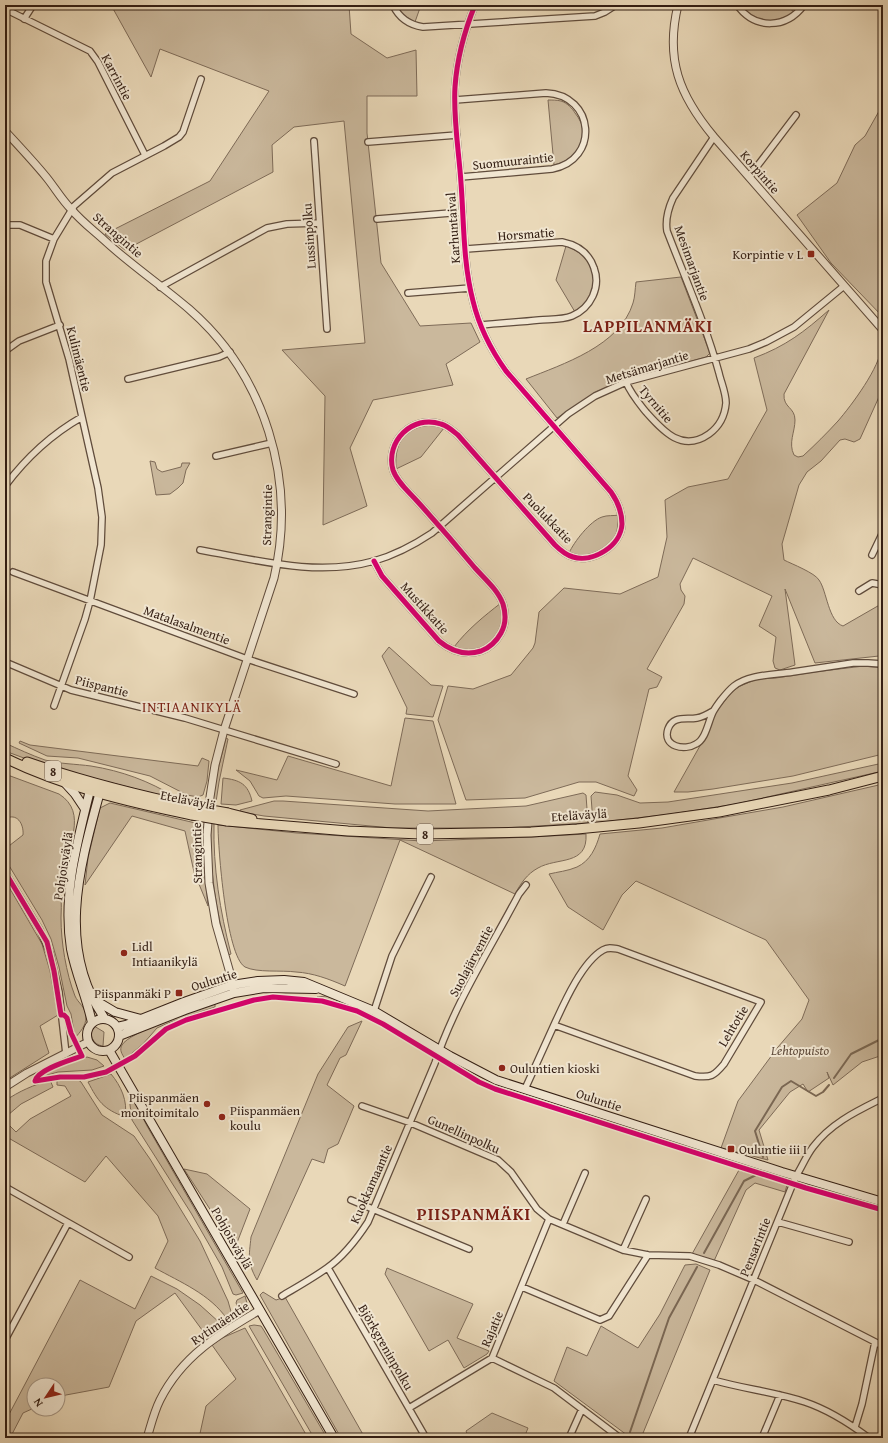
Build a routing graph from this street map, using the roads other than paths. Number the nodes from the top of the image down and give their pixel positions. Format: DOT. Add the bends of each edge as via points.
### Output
graph roads {
  1 [pos="34,5"];
  2 [pos="394,5"];
  3 [pos="475,5"];
  4 [pos="616,5"];
  5 [pos="678,5"];
  6 [pos="737,5"];
  7 [pos="804,5"];
  8 [pos="5,9"];
  9 [pos="24,19"];
  10 [pos="467,25"];
  11 [pos="201,79"];
  12 [pos="455,100"];
  13 [pos="796,115"];
  14 [pos="5,130"];
  15 [pos="457,135"];
  16 [pos="714,137"];
  17 [pos="314,141"];
  18 [pos="368,142"];
  19 [pos="145,155"];
  20 [pos="461,177"];
  21 [pos="749,177"];
  22 [pos="71,210"];
  23 [pos="463,212"];
  24 [pos="377,219"];
  25 [pos="319,223"];
  26 [pos="5,225"];
  27 [pos="54,239"];
  28 [pos="466,249"];
  29 [pos="844,286"];
  30 [pos="160,287"];
  31 [pos="470,288"];
  32 [pos="408,293"];
  33 [pos="60,325"];
  34 [pos="481,325"];
  35 [pos="327,328"];
  36 [pos="883,330"];
  37 [pos="5,350"];
  38 [pos="230,352"];
  39 [pos="715,358"];
  40 [pos="128,379"];
  41 [pos="626,382"];
  42 [pos="82,417"];
  43 [pos="554,426"];
  44 [pos="272,443"];
  45 [pos="216,456"];
  46 [pos="496,478"];
  47 [pos="5,486"];
  48 [pos="440,526"];
  49 [pos="883,532"];
  50 [pos="200,550"];
  51 [pos="872,555"];
  52 [pos="374,561"];
  53 [pos="278,564"];
  54 [pos="13,572"];
  55 [pos="883,585"];
  56 [pos="859,591"];
  57 [pos="90,601"];
  58 [pos="247,658"];
  59 [pos="5,662"];
  60 [pos="883,664"];
  61 [pos="61,686"];
  62 [pos="354,694"];
  63 [pos="54,706"];
  64 [pos="713,711"];
  65 [pos="224,730"];
  66 [pos="5,757"];
  67 [pos="336,764"];
  68 [pos="883,776"];
  69 [pos="65,783"];
  70 [pos="91,787"];
  71 [pos="101,790"];
  72 [pos="85,809"];
  73 [pos="5,872"];
  74 [pos="431,877"];
  75 [pos="526,885"];
  76 [pos="232,985"];
  77 [pos="320,990"];
  78 [pos="234,993"];
  79 [pos="92,999"];
  80 [pos="374,1010"];
  81 [pos="104,1019"];
  82 [pos="142,1019"];
  83 [pos="92,1023"];
  84 [pos="554,1025"];
  85 [pos="117,1027"];
  86 [pos="119,1036"];
  87 [pos="88,1042"];
  88 [pos="109,1050"];
  89 [pos="440,1050"];
  90 [pos="66,1054"];
  91 [pos="5,1087"];
  92 [pos="525,1089"];
  93 [pos="883,1098"];
  94 [pos="362,1106"];
  95 [pos="410,1122"];
  96 [pos="585,1173"];
  97 [pos="796,1176"];
  98 [pos="5,1187"];
  99 [pos="646,1199"];
  100 [pos="351,1200"];
  101 [pos="883,1202"];
  102 [pos="373,1209"];
  103 [pos="549,1219"];
  104 [pos="778,1222"];
  105 [pos="68,1223"];
  106 [pos="563,1224"];
  107 [pos="849,1242"];
  108 [pos="469,1249"];
  109 [pos="622,1250"];
  110 [pos="648,1255"];
  111 [pos="129,1257"];
  112 [pos="328,1268"];
  113 [pos="754,1280"];
  114 [pos="522,1287"];
  115 [pos="282,1296"];
  116 [pos="260,1310"];
  117 [pos="5,1340"];
  118 [pos="875,1342"];
  119 [pos="883,1346"];
  120 [pos="492,1358"];
  121 [pos="713,1380"];
  122 [pos="780,1395"];
  123 [pos="409,1408"];
  124 [pos="582,1409"];
  125 [pos="854,1427"];
  126 [pos="147,1438"];
  127 [pos="334,1438"];
  128 [pos="426,1438"];
  129 [pos="569,1438"];
  130 [pos="620,1438"];
  131 [pos="689,1438"];
  132 [pos="762,1438"];
  133 [pos="868,1438"];
  1 -- 9 [label="street"];
  2 -- 10 [label="street" via="402,17 417,26"];
  3 -- 10 [label="street, Karhuntaival"];
  4 -- 10 [label="street" via="595,16"];
  5 -- 16 [label="street, Korpintie" via="674,32 677,72 692,109"];
  6 -- 7 [label="street" via="752,20 775,23 792,18"];
  8 -- 9 [label="street, Karrintie"];
  9 -- 19 [label="street, Karrintie" via="90,52 98,62"];
  10 -- 12 [label="street, Karhuntaival" via="457,65"];
  11 -- 19 [label="street, Kulimäentie" via="183,132 173,141"];
  12 -- 15 [label="street, Karhuntaival"];
  12 -- 20 [label="street, Suomuuraintie" via="546,93 558,95 577,107 586,129 580,151 573,160 563,166"];
  13 -- 21 [label="street"];
  14 -- 22 [label="street, Strangintie"];
  15 -- 18 [label="street"];
  15 -- 20 [label="street, Karhuntaival"];
  16 -- 21 [label="street, Korpintie"];
  16 -- 39 [label="street, Mesimarjantie" via="673,198 666,223"];
  17 -- 25 [label="street, Lussinpolku"];
  19 -- 22 [label="street, Kulimäentie" via="108,176"];
  20 -- 23 [label="street, Karhuntaival"];
  21 -- 29 [label="street, Korpintie"];
  22 -- 27 [label="street, Kulimäentie"];
  22 -- 30 [label="street, Strangintie"];
  23 -- 24 [label="street"];
  23 -- 28 [label="street, Karhuntaival"];
  25 -- 30 [label="street" via="287,224 267,228"];
  25 -- 35 [label="street, Lussinpolku"];
  26 -- 27 [label="street" via="20,226"];
  27 -- 33 [label="street, Kulimäentie" via="46,261 46,282"];
  28 -- 31 [label="street, Karhuntaival"];
  28 -- 34 [label="street, Horsmatie" via="562,242 583,251 595,270 596,287 592,298 577,314 560,318"];
  29 -- 36 [label="street, Korpintie"];
  29 -- 39 [label="street, Metsämarjantie" via="794,327 766,342"];
  30 -- 38 [label="street, Strangintie" via="189,309"];
  31 -- 32 [label="street"];
  31 -- 34 [label="street, Karhuntaival"];
  33 -- 37 [label="street" via="19,341"];
  33 -- 42 [label="street, Kulimäentie"];
  34 -- 43 [label="street, Karhuntaival" via="506,371"];
  38 -- 40 [label="street" via="170,370"];
  38 -- 44 [label="street, Strangintie" via="259,404"];
  39 -- 41 [label="street, Metsämarjantie"];
  39 -- 41 [label="street, Tyrnitie" via="726,397 725,409 721,422 702,438 685,441 662,430 634,397"];
  41 -- 43 [label="street, Metsämarjantie" via="581,404"];
  42 -- 47 [label="street" via="64,427 42,445"];
  42 -- 57 [label="street, Kulimäentie" via="102,518 101,545"];
  43 -- 46 [label="street, Metsämarjantie"];
  43 -- 46 [label="street, Puolukkatie" via="611,492 619,506 621,531 606,550 588,558 573,557 562,550"];
  44 -- 45 [label="street"];
  44 -- 53 [label="street, Strangintie" via="280,479 282,518"];
  46 -- 48 [label="street, Metsämarjantie"];
  46 -- 48 [label="street" via="447,426 436,422 423,423 408,428 401,434 392,454 393,470 399,481"];
  48 -- 52 [label="street, Metsämarjantie" via="408,548"];
  48 -- 52 [label="street, Mustikkatie" via="492,587 505,611 502,632 483,650 463,653 452,650 439,641 382,576"];
  49 -- 51 [label="street"];
  50 -- 53 [label="street, Metsämarjantie"];
  52 -- 53 [label="street, Metsämarjantie" via="333,567"];
  53 -- 58 [label="street, Strangintie"];
  54 -- 57 [label="street, Matalasalmentie"];
  55 -- 56 [label="street" via="872,583"];
  57 -- 58 [label="street, Matalasalmentie"];
  57 -- 61 [label="street, Kulimäentie"];
  58 -- 62 [label="street, Matalasalmentie"];
  58 -- 65 [label="street, Strangintie"];
  59 -- 61 [label="street, Piispantie"];
  60 -- 64 [label="street" via="853,663 750,679 734,686"];
  61 -- 63 [label="street, Kulimäentie"];
  61 -- 65 [label="street, Piispantie"];
  64 -- 64 [label="street" via="698,744 690,748 670,744 667,738 668,729 674,721 705,716"];
  65 -- 67 [label="street, Piispantie"];
  65 -- 76 [label="street, Strangintie" via="211,783 207,834 209,883 216,924"];
  66 -- 69 [label="highway, 8" via="24,768"];
  66 -- 70 [label="highway, 8"];
  68 -- 71 [label="highway, Eteläväylä / 8, bridge" via="726,811 640,823 531,832 421,834 273,824 146,806"];
  69 -- 70 [label="highway, 8"];
  69 -- 72 [label="main road"];
  70 -- 71 [label="highway, 8"];
  70 -- 72 [label="main road, Pohjoisväylä"];
  71 -- 79 [label="main road, Pohjoisväylä" via="82,860 76,901 77,946"];
  72 -- 83 [label="main road, Pohjoisväylä" via="72,867 68,918 74,964"];
  73 -- 90 [label="street" via="40,930 50,953"];
  74 -- 80 [label="street" via="392,956"];
  75 -- 89 [label="street, Suolajärventie" via="461,1003"];
  76 -- 77 [label="main road, Ouluntie" via="258,980 284,980 304,982"];
  76 -- 78 [label="street, Strangintie"];
  76 -- 82 [label="main road, Ouluntie"];
  77 -- 78 [label="main road, Ouluntie" via="264,988"];
  77 -- 80 [label="main road, Ouluntie"];
  78 -- 86 [label="main road, Ouluntie"];
  79 -- 81 [label="main road, Pohjoisväylä"];
  79 -- 82 [label="main road" via="115,1012"];
  80 -- 89 [label="main road, Ouluntie"];
  81 -- 83 [label="main road"];
  81 -- 85 [label="main road"];
  82 -- 85 [label="main road, Ouluntie"];
  83 -- 87 [label="main road" via="87,1032"];
  84 -- 84 [label="street, Lehtotie" via="582,973 596,955 611,947 760,1002 724,1064 716,1073 705,1077 695,1076"];
  84 -- 92 [label="street, Lehtotie"];
  85 -- 86 [label="main road"];
  86 -- 88 [label="main road" via="116,1045"];
  87 -- 88 [label="main road" via="98,1050"];
  87 -- 90 [label="street"];
  88 -- 116 [label="main road, Pohjoisväylä"];
  89 -- 92 [label="main road, Ouluntie" via="496,1080"];
  89 -- 95 [label="street, Kuokkamaantie"];
  90 -- 91 [label="street"];
  92 -- 97 [label="main road, Ouluntie"];
  93 -- 97 [label="street, Pensarintie" via="834,1125 813,1147"];
  94 -- 95 [label="street, Gunellinpolku"];
  95 -- 102 [label="street, Kuokkamaantie"];
  95 -- 103 [label="street, Gunellinpolku" via="498,1160 511,1172 537,1209"];
  96 -- 106 [label="street"];
  97 -- 101 [label="main road, Ouluntie"];
  97 -- 104 [label="street, Pensarintie"];
  98 -- 105 [label="street"];
  99 -- 109 [label="street"];
  100 -- 102 [label="street"];
  102 -- 108 [label="street"];
  102 -- 112 [label="street, Kuokkamaantie" via="359,1236"];
  103 -- 106 [label="street, Gunellinpolku"];
  103 -- 114 [label="street, Rajatie"];
  104 -- 107 [label="street"];
  104 -- 113 [label="street, Pensarintie"];
  105 -- 111 [label="street"];
  105 -- 117 [label="street"];
  106 -- 109 [label="street, Gunellinpolku"];
  109 -- 110 [label="street, Gunellinpolku"];
  110 -- 113 [label="street, Gunellinpolku" via="690,1256"];
  110 -- 114 [label="street" via="609,1316 604,1319 600,1320"];
  112 -- 115 [label="street, Kuokkamaantie"];
  112 -- 123 [label="street, Björkgreninpolku"];
  113 -- 118 [label="street, Gunellinpolku"];
  113 -- 121 [label="street, Pensarintie"];
  114 -- 120 [label="street, Rajatie"];
  116 -- 126 [label="street, Rytimäentie" via="210,1341 177,1373 160,1401"];
  116 -- 127 [label="main road, Pohjoisväylä"];
  118 -- 119 [label="street, Gunellinpolku"];
  118 -- 125 [label="street" via="862,1404"];
  120 -- 123 [label="street, Rajatie"];
  120 -- 124 [label="street" via="554,1388"];
  121 -- 122 [label="street"];
  121 -- 131 [label="street, Pensarintie"];
  122 -- 125 [label="street" via="806,1402"];
  122 -- 132 [label="street"];
  123 -- 128 [label="street, Björkgreninpolku"];
  124 -- 129 [label="street"];
  124 -- 130 [label="street"];
  125 -- 133 [label="street"];
}
